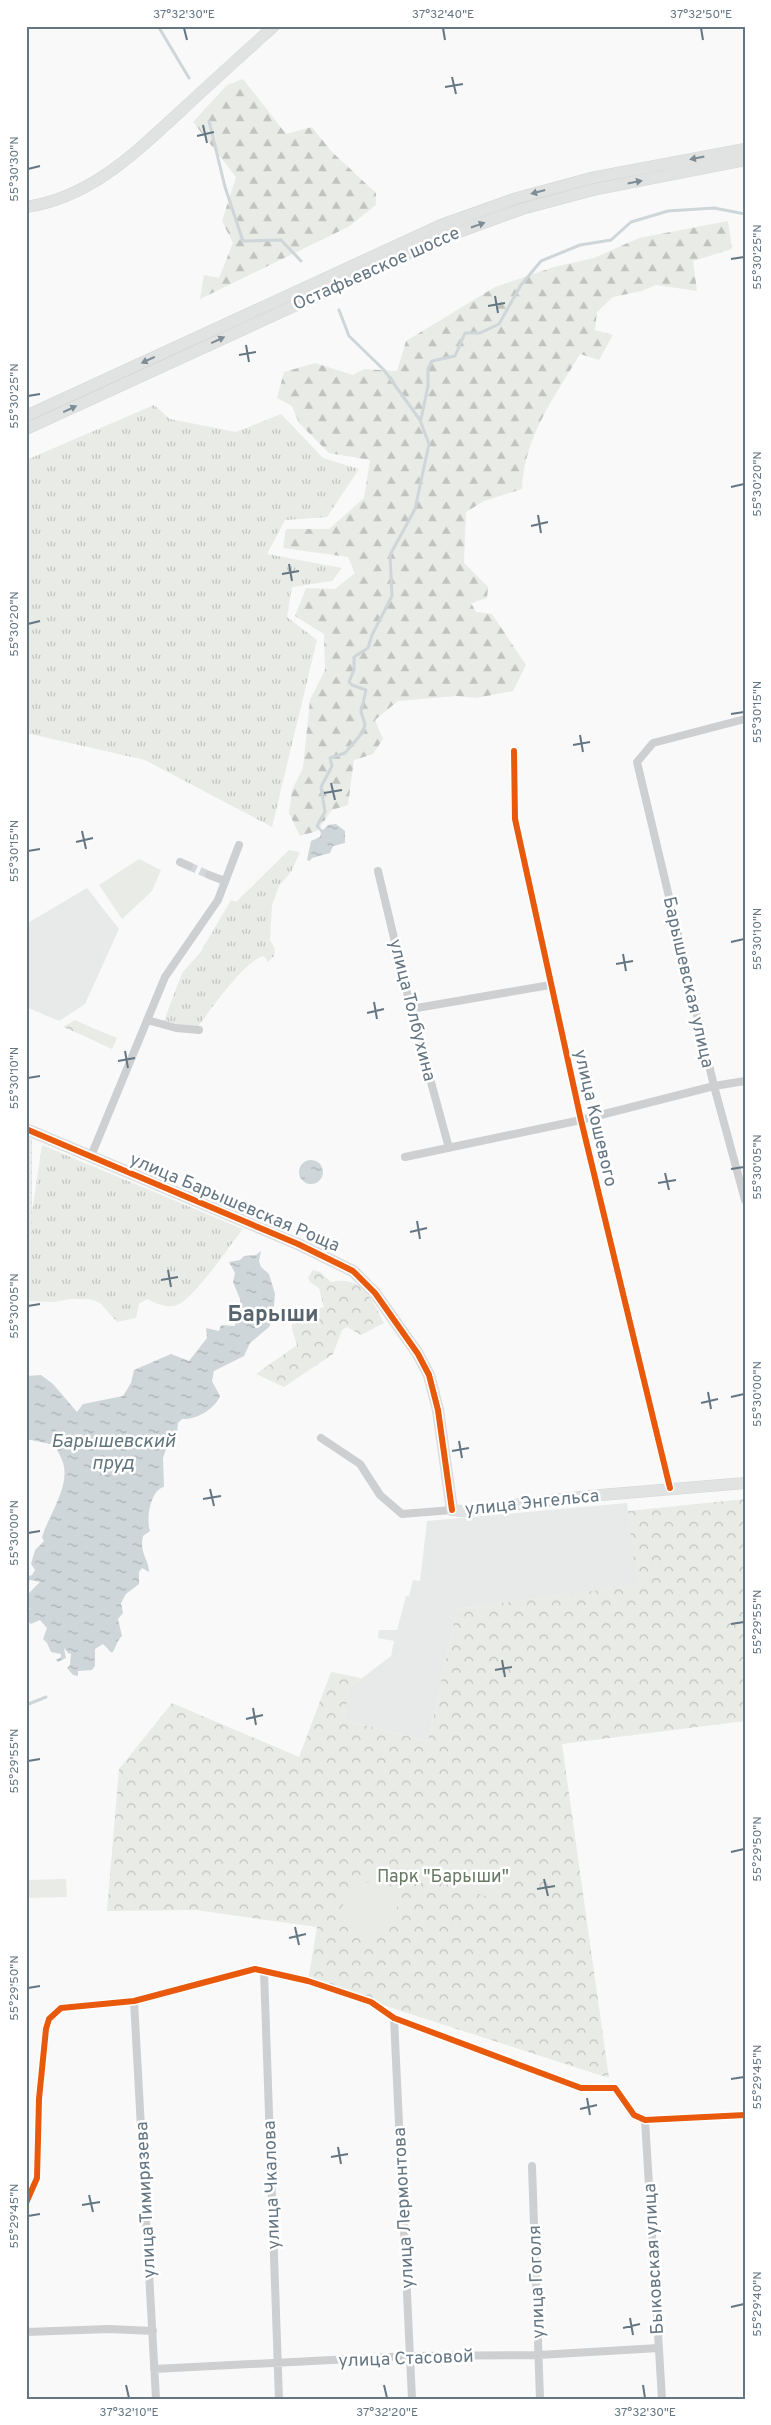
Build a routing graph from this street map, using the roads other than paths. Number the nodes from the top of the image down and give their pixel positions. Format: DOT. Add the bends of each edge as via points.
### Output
graph roads {
  1 [pos="274,26"];
  2 [pos="745,149"];
  3 [pos="745,160"];
  4 [pos="26,207"];
  5 [pos="26,416"];
  6 [pos="26,430"];
  7 [pos="745,719"];
  8 [pos="514,751"];
  9 [pos="239,845"];
  10 [pos="180,862"];
  11 [pos="190,866"];
  12 [pos="378,871"];
  13 [pos="210,875"];
  14 [pos="225,881"];
  15 [pos="550,985"];
  16 [pos="412,1009"];
  17 [pos="147,1020"];
  18 [pos="198,1030"];
  19 [pos="745,1081"];
  20 [pos="714,1086"];
  21 [pos="581,1120"];
  22 [pos="26,1129"];
  23 [pos="449,1148"];
  24 [pos="91,1156"];
  25 [pos="405,1157"];
  26 [pos="745,1200"];
  27 [pos="321,1438"];
  28 [pos="745,1483"];
  29 [pos="670,1488"];
  30 [pos="452,1510"];
  31 [pos="264,1971"];
  32 [pos="134,2001"];
  33 [pos="394,2018"];
  34 [pos="745,2115"];
  35 [pos="645,2120"];
  36 [pos="532,2166"];
  37 [pos="26,2204"];
  38 [pos="153,2331"];
  39 [pos="26,2332"];
  40 [pos="658,2348"];
  41 [pos="539,2355"];
  42 [pos="410,2356"];
  43 [pos="277,2363"];
  44 [pos="154,2369"];
  45 [pos="156,2399"];
  46 [pos="280,2399"];
  47 [pos="412,2399"];
  48 [pos="540,2399"];
  49 [pos="662,2399"];
  1 -- 4 [label="main road" via="121,165 66,196"];
  2 -- 5 [label="main road, Остафьевское шоссе, one-way" via="591,178 517,198 441,225"];
  6 -- 3 [label="main road, Остафьевское шоссе, one-way" via="445,236 597,189"];
  7 -- 20 [label="street, Барышевская улица" via="653,743 637,762"];
  8 -- 15 [label="street, улица Кошевого" via="515,819"];
  9 -- 14 [label="street"];
  10 -- 11 [label="street"];
  12 -- 16 [label="street, улица Толбухина"];
  13 -- 14 [label="street"];
  14 -- 17 [label="street" via="218,900 164,977"];
  15 -- 16 [label="street"];
  15 -- 21 [label="street, улица Кошевого"];
  16 -- 23 [label="street, улица Толбухина"];
  17 -- 18 [label="street"];
  17 -- 24 [label="street"];
  19 -- 20 [label="street"];
  20 -- 21 [label="street"];
  20 -- 26 [label="street, Барышевская улица"];
  21 -- 23 [label="street"];
  21 -- 29 [label="street, улица Кошевого"];
  22 -- 24 [label="main road, улица Барышевская Роща"];
  23 -- 25 [label="street"];
  24 -- 30 [label="main road, улица Барышевская Роща" via="332,1259 353,1271 375,1293 429,1375 438,1410"];
  27 -- 30 [label="street, улица Энгельса" via="360,1464 380,1495 402,1514"];
  28 -- 29 [label="main road, улица Энгельса"];
  29 -- 30 [label="main road, улица Энгельса"];
  31 -- 32 [label="street" via="255,1969"];
  31 -- 33 [label="street" via="308,1981 371,2002"];
  31 -- 43 [label="street, улица Чкалова"];
  32 -- 37 [label="street" via="61,2008 50,2019 46,2029 39,2099 36,2178"];
  32 -- 38 [label="street, улица Тимирязева"];
  33 -- 35 [label="street" via="581,2088 614,2088 634,2115"];
  33 -- 42 [label="street, улица Лермонтова"];
  34 -- 35 [label="street"];
  35 -- 40 [label="street, Быковская улица"];
  36 -- 41 [label="street, улица Гоголя"];
  38 -- 39 [label="street"];
  38 -- 44 [label="street, улица Тимирязева"];
  40 -- 41 [label="street, улица Стасовой"];
  40 -- 49 [label="street, Быковская улица"];
  41 -- 42 [label="street, улица Стасовой"];
  41 -- 48 [label="street, улица Гоголя"];
  42 -- 43 [label="street, улица Стасовой"];
  42 -- 47 [label="street, улица Лермонтова"];
  43 -- 44 [label="street, улица Стасовой"];
  43 -- 46 [label="street, улица Чкалова"];
  44 -- 45 [label="street, улица Тимирязева"];
}
